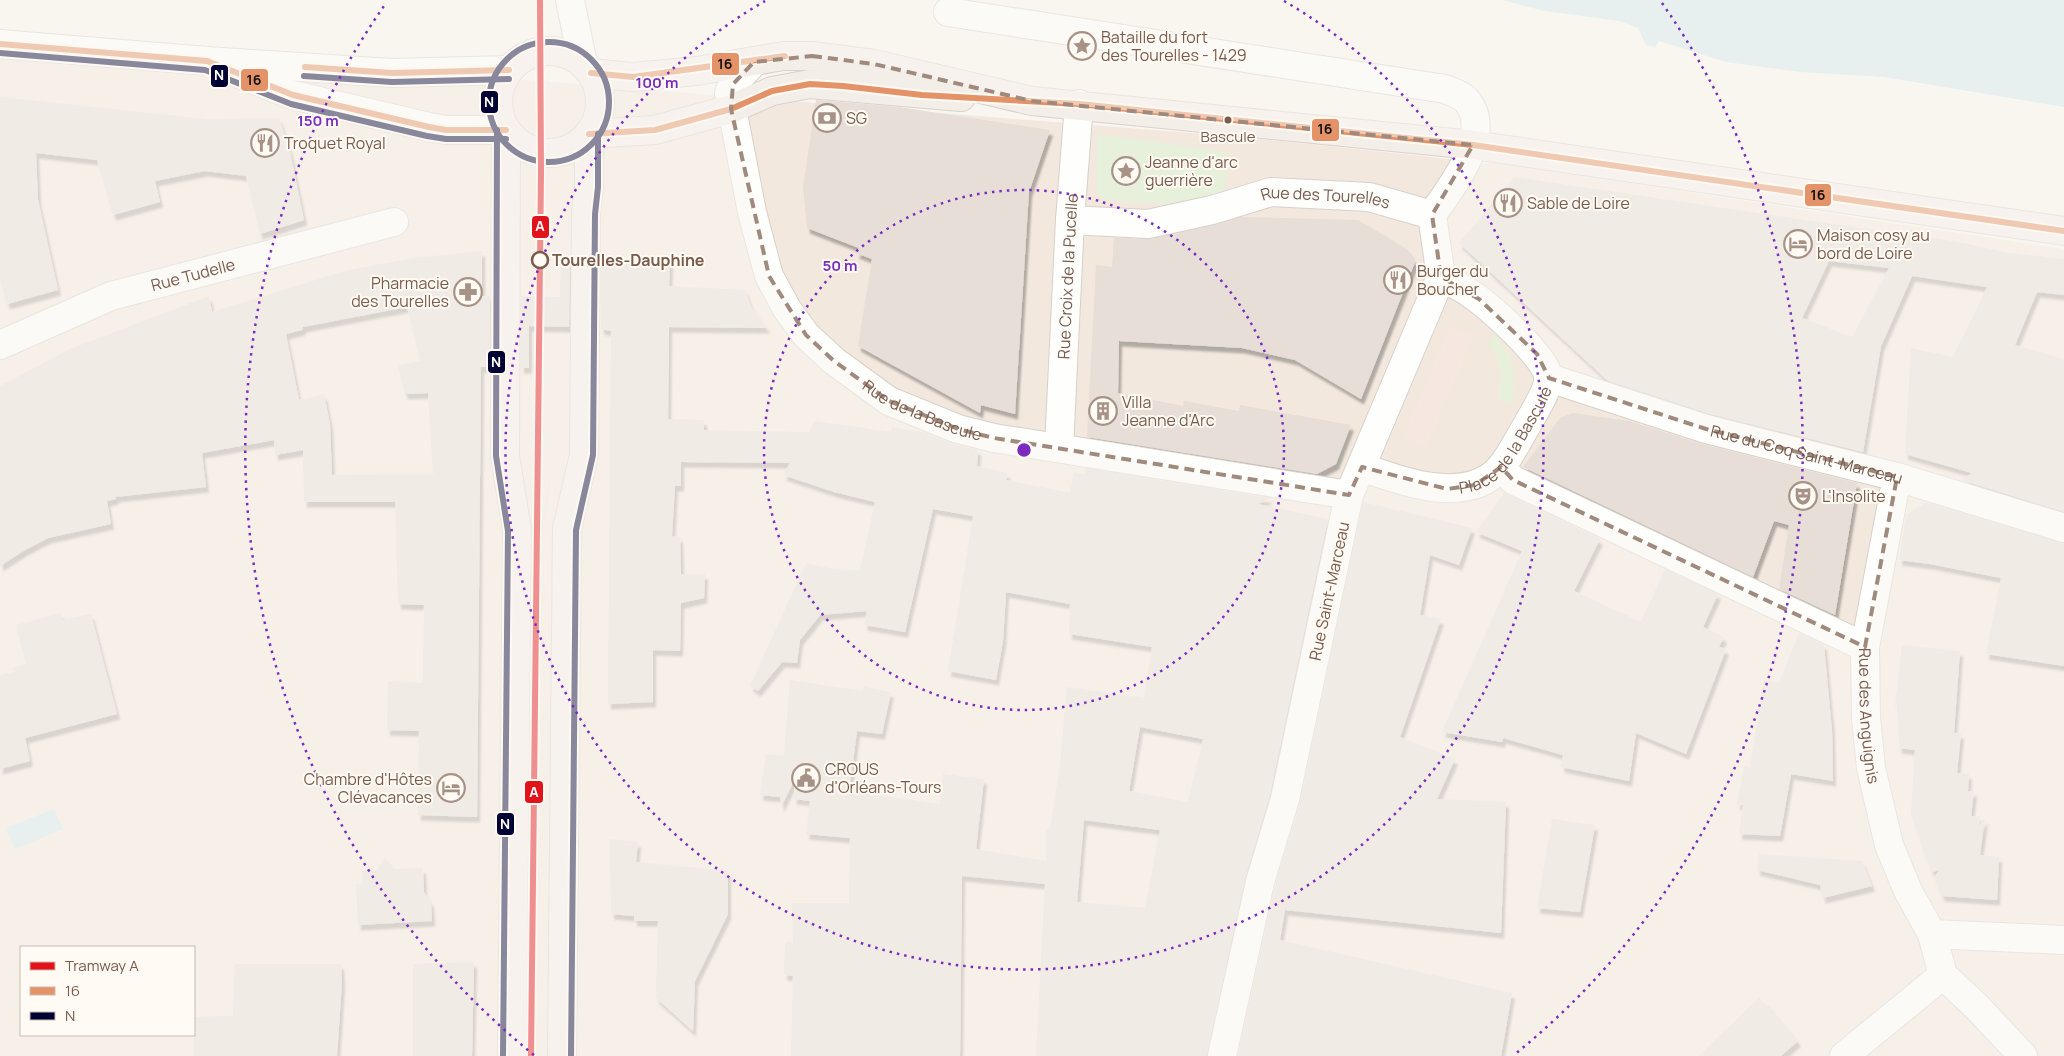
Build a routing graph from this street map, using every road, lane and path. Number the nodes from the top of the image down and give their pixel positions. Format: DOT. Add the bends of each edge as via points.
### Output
graph roads {
  1 [pos="570,0"];
  2 [pos="948,12"];
  3 [pos="0,44"];
  4 [pos="207,61"];
  5 [pos="754,62"];
  6 [pos="587,69"];
  7 [pos="509,70"];
  8 [pos="1032,101"];
  9 [pos="1079,104"];
  10 [pos="731,108"];
  11 [pos="506,130"];
  12 [pos="589,134"];
  13 [pos="1473,145"];
  14 [pos="1432,215"];
  15 [pos="1070,220"];
  16 [pos="394,222"];
  17 [pos="2064,231"];
  18 [pos="1441,277"];
  19 [pos="0,345"];
  20 [pos="1549,378"];
  21 [pos="1059,448"];
  22 [pos="1362,467"];
  23 [pos="1501,467"];
  24 [pos="1897,477"];
  25 [pos="1350,495"];
  26 [pos="2064,528"];
  27 [pos="1865,648"];
  28 [pos="1932,934"];
  29 [pos="2064,940"];
  30 [pos="1943,975"];
  31 [pos="512,1056"];
  32 [pos="562,1056"];
  33 [pos="1222,1056"];
  34 [pos="1844,1056"];
  35 [pos="2023,1056"];
  1 -- 6 [label="street"];
  2 -- 13 [label="street" via="1445,89 1468,100 1477,118"];
  3 -- 4 [label="street"];
  4 -- 7 [label="street" via="392,73"];
  4 -- 11 [label="street" via="294,95 429,127 461,131"];
  5 -- 6 [label="main road" via="634,77"];
  5 -- 8 [label="main road" via="783,56 812,56 874,64"];
  5 -- 10 [label="street, Rue de la Bascule" via="733,84 729,93"];
  6 -- 7 [label="main road" via="562,53 546,51 528,56"];
  6 -- 12 [label="main road" via="598,88 600,105 597,120"];
  7 -- 11 [label="main road" via="501,84 498,99 499,115"];
  8 -- 9 [label="main road"];
  8 -- 10 [label="main road" via="810,84 772,91"];
  9 -- 13 [label="main road"];
  9 -- 15 [label="street, Rue Croix de la Pucelle"];
  10 -- 12 [label="main road" via="656,130"];
  10 -- 21 [label="street, Rue de la Bascule" via="752,212 770,276 787,309 806,335 834,361 889,401 958,430"];
  11 -- 12 [label="main road" via="527,149 548,154 573,147"];
  11 -- 31 [label="main road" via="505,456 517,530"];
  12 -- 32 [label="main road" via="584,455 567,529"];
  13 -- 14 [label="street" via="1461,171"];
  13 -- 17 [label="main road"];
  14 -- 15 [label="street, Rue des Tourelles" via="1369,196 1271,192 1212,210 1148,224"];
  14 -- 18 [label="street"];
  15 -- 21 [label="street, Rue Croix de la Pucelle"];
  16 -- 19 [label="street, Rue Tudelle" via="111,296"];
  18 -- 20 [label="street, Place de la Bascule" via="1486,306 1537,354"];
  18 -- 22 [label="street, Rue Saint-Marceau"];
  20 -- 23 [label="street, Place de la Bascule" via="1541,400"];
  20 -- 24 [label="street, Rue du Coq Saint-Marceau" via="1706,428"];
  21 -- 25 [label="street, Rue de la Bascule"];
  22 -- 23 [label="street, Place de la Bascule" via="1384,476 1447,489 1475,485"];
  22 -- 25 [label="street, Rue Saint-Marceau"];
  23 -- 27 [label="street, Rue des Anguignis" via="1513,480"];
  24 -- 26 [label="street, Rue du Coq Saint-Marceau"];
  24 -- 27 [label="street"];
  25 -- 33 [label="street, Rue Saint-Marceau" via="1285,798 1260,882"];
  27 -- 28 [label="street, Rue des Anguignis" via="1871,768 1889,845 1908,891"];
  28 -- 29 [label="street"];
  28 -- 30 [label="street, Rue des Anguignis"];
  30 -- 34 [label="street"];
  30 -- 35 [label="street"];
}
